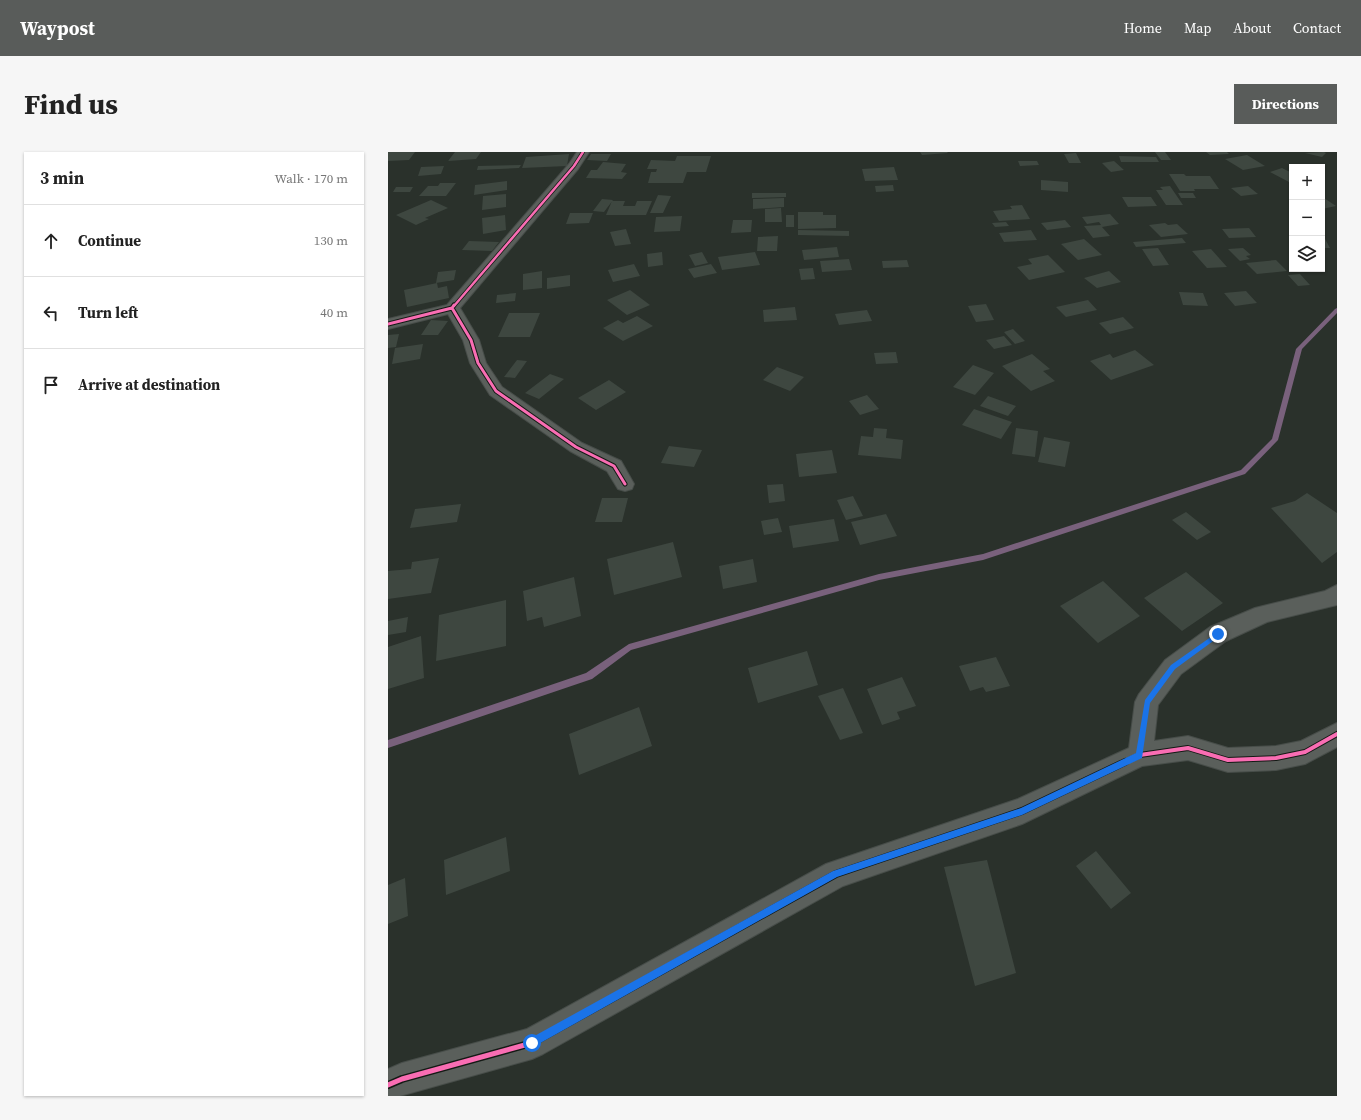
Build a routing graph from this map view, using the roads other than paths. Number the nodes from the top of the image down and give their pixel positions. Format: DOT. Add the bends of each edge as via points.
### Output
graph roads {
  1 [pos="583,152"];
  2 [pos="452,308"];
  3 [pos="388,324"];
  4 [pos="625,484"];
  5 [pos="1337,594"];
  6 [pos="1337,734"];
  7 [pos="1140,756"];
  8 [pos="388,1085"];
  1 -- 2 [label="street" via="574,166"];
  2 -- 3 [label="street"];
  2 -- 4 [label="street" via="471,340 478,363 496,391 576,447 614,466"];
  5 -- 7 [label="street" via="1331,598 1263,614 1218,634 1173,667 1147,702"];
  6 -- 7 [label="street" via="1305,752 1276,758 1228,760 1188,748"];
  7 -- 8 [label="street" via="1022,811 836,874 532,1043"];
}
